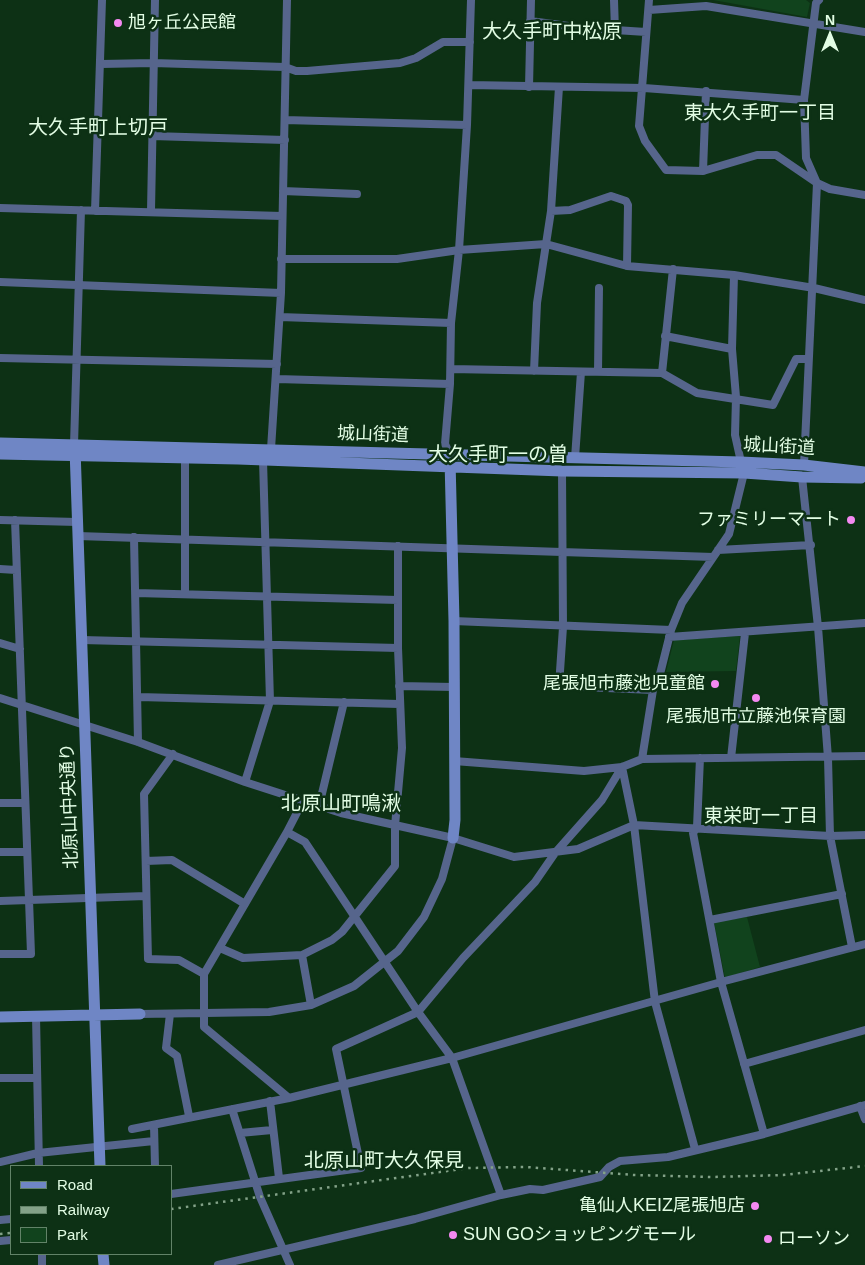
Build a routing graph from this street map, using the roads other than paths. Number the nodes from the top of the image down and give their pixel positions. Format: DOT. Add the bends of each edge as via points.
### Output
graph roads {
  1 [pos="102,0"];
  2 [pos="155,0"];
  3 [pos="287,0"];
  4 [pos="471,0"];
  5 [pos="531,0"];
  6 [pos="614,0"];
  7 [pos="649,0"];
  8 [pos="816,1"];
  9 [pos="706,3"];
  10 [pos="649,10"];
  11 [pos="530,22"];
  12 [pos="814,24"];
  13 [pos="615,31"];
  14 [pos="646,32"];
  15 [pos="865,32"];
  16 [pos="470,42"];
  17 [pos="153,63"];
  18 [pos="100,64"];
  19 [pos="285,67"];
  20 [pos="469,85"];
  21 [pos="529,87"];
  22 [pos="559,87"];
  23 [pos="644,88"];
  24 [pos="706,91"];
  25 [pos="804,100"];
  26 [pos="285,120"];
  27 [pos="467,125"];
  28 [pos="152,136"];
  29 [pos="284,140"];
  30 [pos="703,170"];
  31 [pos="817,183"];
  32 [pos="283,191"];
  33 [pos="357,194"];
  34 [pos="865,194"];
  35 [pos="0,208"];
  36 [pos="81,210"];
  37 [pos="94,211"];
  38 [pos="151,211"];
  39 [pos="551,211"];
  40 [pos="282,216"];
  41 [pos="546,244"];
  42 [pos="459,250"];
  43 [pos="281,259"];
  44 [pos="627,266"];
  45 [pos="673,269"];
  46 [pos="734,275"];
  47 [pos="0,282"];
  48 [pos="79,284"];
  49 [pos="599,288"];
  50 [pos="814,288"];
  51 [pos="281,293"];
  52 [pos="865,300"];
  53 [pos="280,317"];
  54 [pos="451,323"];
  55 [pos="665,336"];
  56 [pos="732,349"];
  57 [pos="0,358"];
  58 [pos="808,359"];
  59 [pos="78,360"];
  60 [pos="277,364"];
  61 [pos="451,369"];
  62 [pos="534,371"];
  63 [pos="581,372"];
  64 [pos="598,372"];
  65 [pos="662,373"];
  66 [pos="276,379"];
  67 [pos="450,384"];
  68 [pos="736,397"];
  69 [pos="0,443"];
  70 [pos="271,449"];
  71 [pos="75,450"];
  72 [pos="0,454"];
  73 [pos="185,457"];
  74 [pos="575,458"];
  75 [pos="263,460"];
  76 [pos="450,461"];
  77 [pos="804,465"];
  78 [pos="742,467"];
  79 [pos="562,471"];
  80 [pos="865,472"];
  81 [pos="802,477"];
  82 [pos="865,478"];
  83 [pos="0,520"];
  84 [pos="15,520"];
  85 [pos="76,522"];
  86 [pos="78,536"];
  87 [pos="134,537"];
  88 [pos="186,538"];
  89 [pos="264,542"];
  90 [pos="811,545"];
  91 [pos="398,546"];
  92 [pos="453,547"];
  93 [pos="718,550"];
  94 [pos="564,552"];
  95 [pos="713,557"];
  96 [pos="0,569"];
  97 [pos="16,570"];
  98 [pos="136,593"];
  99 [pos="185,594"];
  100 [pos="266,596"];
  101 [pos="398,600"];
  102 [pos="454,622"];
  103 [pos="865,623"];
  104 [pos="563,627"];
  105 [pos="818,627"];
  106 [pos="745,632"];
  107 [pos="670,633"];
  108 [pos="82,640"];
  109 [pos="137,642"];
  110 [pos="0,643"];
  111 [pos="269,644"];
  112 [pos="398,648"];
  113 [pos="20,649"];
  114 [pos="399,686"];
  115 [pos="454,687"];
  116 [pos="653,690"];
  117 [pos="139,697"];
  118 [pos="0,698"];
  119 [pos="270,701"];
  120 [pos="344,702"];
  121 [pos="22,704"];
  122 [pos="399,704"];
  123 [pos="85,724"];
  124 [pos="138,742"];
  125 [pos="173,754"];
  126 [pos="865,756"];
  127 [pos="700,758"];
  128 [pos="731,758"];
  129 [pos="828,758"];
  130 [pos="642,759"];
  131 [pos="454,761"];
  132 [pos="622,767"];
  133 [pos="245,782"];
  134 [pos="303,801"];
  135 [pos="25,803"];
  136 [pos="0,804"];
  137 [pos="319,806"];
  138 [pos="634,825"];
  139 [pos="395,826"];
  140 [pos="697,828"];
  141 [pos="288,832"];
  142 [pos="865,835"];
  143 [pos="830,836"];
  144 [pos="452,838"];
  145 [pos="0,852"];
  146 [pos="27,852"];
  147 [pos="555,853"];
  148 [pos="146,861"];
  149 [pos="842,894"];
  150 [pos="146,896"];
  151 [pos="91,898"];
  152 [pos="29,900"];
  153 [pos="0,901"];
  154 [pos="245,904"];
  155 [pos="354,915"];
  156 [pos="710,920"];
  157 [pos="865,944"];
  158 [pos="852,947"];
  159 [pos="220,948"];
  160 [pos="0,954"];
  161 [pos="302,955"];
  162 [pos="385,962"];
  163 [pos="204,974"];
  164 [pos="721,982"];
  165 [pos="655,1002"];
  166 [pos="311,1005"];
  167 [pos="418,1012"];
  168 [pos="95,1014"];
  169 [pos="140,1014"];
  170 [pos="170,1014"];
  171 [pos="204,1014"];
  172 [pos="36,1016"];
  173 [pos="0,1017"];
  174 [pos="865,1030"];
  175 [pos="452,1058"];
  176 [pos="744,1064"];
  177 [pos="0,1078"];
  178 [pos="37,1078"];
  179 [pos="343,1085"];
  180 [pos="290,1098"];
  181 [pos="270,1101"];
  182 [pos="863,1106"];
  183 [pos="232,1109"];
  184 [pos="189,1116"];
  185 [pos="865,1119"];
  186 [pos="154,1125"];
  187 [pos="132,1129"];
  188 [pos="272,1130"];
  189 [pos="240,1134"];
  190 [pos="764,1134"];
  191 [pos="154,1141"];
  192 [pos="99,1147"];
  193 [pos="695,1149"];
  194 [pos="38,1153"];
  195 [pos="0,1162"];
  196 [pos="39,1165"];
  197 [pos="100,1165"];
  198 [pos="155,1165"];
  199 [pos="279,1178"];
  200 [pos="257,1181"];
  201 [pos="172,1194"];
  202 [pos="501,1195"];
  203 [pos="286,1250"];
  204 [pos="218,1265"];
  205 [pos="290,1265"];
  1 -- 18 [label="street"];
  2 -- 17 [label="street"];
  3 -- 19 [label="street"];
  4 -- 16 [label="street"];
  5 -- 11 [label="street"];
  6 -- 13 [label="street"];
  7 -- 10 [label="street"];
  8 -- 12 [label="street"];
  9 -- 10 [label="street"];
  9 -- 12 [label="street"];
  10 -- 14 [label="street"];
  11 -- 13 [label="street"];
  11 -- 21 [label="street"];
  12 -- 15 [label="street"];
  12 -- 25 [label="street"];
  13 -- 14 [label="street"];
  14 -- 23 [label="street"];
  16 -- 19 [label="street" via="442,42 416,58 400,63 308,71"];
  16 -- 20 [label="street"];
  17 -- 18 [label="street"];
  17 -- 19 [label="street"];
  17 -- 28 [label="street"];
  18 -- 37 [label="street"];
  19 -- 26 [label="street"];
  20 -- 21 [label="street"];
  20 -- 27 [label="street"];
  21 -- 22 [label="street"];
  22 -- 23 [label="street"];
  22 -- 39 [label="street"];
  23 -- 24 [label="street"];
  23 -- 30 [label="street" via="640,126 645,141 666,170"];
  24 -- 25 [label="street"];
  24 -- 30 [label="street"];
  25 -- 31 [label="street" via="806,158"];
  26 -- 27 [label="street"];
  26 -- 29 [label="street"];
  27 -- 42 [label="street"];
  28 -- 29 [label="street"];
  28 -- 38 [label="street"];
  29 -- 32 [label="street"];
  30 -- 31 [label="street" via="757,155 776,155"];
  31 -- 34 [label="street" via="830,189"];
  31 -- 50 [label="street"];
  32 -- 33 [label="street"];
  32 -- 40 [label="street"];
  35 -- 36 [label="street"];
  36 -- 37 [label="street"];
  36 -- 48 [label="street"];
  37 -- 38 [label="street"];
  38 -- 40 [label="street"];
  39 -- 41 [label="street"];
  39 -- 44 [label="street" via="570,210 612,196 626,201"];
  40 -- 43 [label="street"];
  41 -- 42 [label="street"];
  41 -- 44 [label="street"];
  41 -- 62 [label="street" via="537,303"];
  42 -- 43 [label="street" via="397,259"];
  42 -- 54 [label="street"];
  43 -- 51 [label="street"];
  44 -- 45 [label="street"];
  45 -- 46 [label="street"];
  45 -- 55 [label="street"];
  46 -- 50 [label="street"];
  46 -- 56 [label="street"];
  47 -- 48 [label="street"];
  48 -- 51 [label="street"];
  48 -- 59 [label="street"];
  49 -- 64 [label="street"];
  50 -- 52 [label="street"];
  50 -- 58 [label="street"];
  51 -- 53 [label="street"];
  53 -- 54 [label="street"];
  53 -- 60 [label="street"];
  54 -- 61 [label="street"];
  55 -- 56 [label="street"];
  55 -- 65 [label="street"];
  56 -- 68 [label="street"];
  57 -- 59 [label="street"];
  58 -- 68 [label="street" via="796,359 773,405"];
  58 -- 77 [label="street"];
  59 -- 60 [label="street"];
  59 -- 71 [label="street"];
  60 -- 66 [label="street"];
  61 -- 62 [label="street"];
  61 -- 67 [label="street"];
  62 -- 63 [label="street"];
  63 -- 64 [label="street"];
  63 -- 74 [label="street"];
  64 -- 65 [label="street"];
  65 -- 68 [label="street" via="697,393"];
  66 -- 67 [label="street"];
  66 -- 70 [label="street"];
  67 -- 76 [label="street" via="446,444"];
  68 -- 78 [label="street" via="734,435"];
  69 -- 71 [label="street, 城山街道"];
  70 -- 71 [label="street, 城山街道"];
  70 -- 76 [label="street, 城山街道"];
  71 -- 72 [label="street, 城山街道"];
  71 -- 73 [label="street, 城山街道"];
  71 -- 85 [label="street, 北原山中央通り"];
  73 -- 75 [label="street, 城山街道"];
  73 -- 88 [label="street"];
  74 -- 76 [label="street, 城山街道"];
  74 -- 78 [label="street, 城山街道"];
  75 -- 76 [label="street, 城山街道"];
  75 -- 89 [label="street"];
  76 -- 79 [label="street, 城山街道"];
  76 -- 92 [label="street"];
  77 -- 78 [label="street, 城山街道"];
  77 -- 80 [label="street, 城山街道"];
  78 -- 79 [label="street, 城山街道"];
  78 -- 81 [label="street, 城山街道"];
  78 -- 93 [label="street" via="729,534"];
  79 -- 94 [label="street"];
  81 -- 82 [label="street, 城山街道"];
  81 -- 90 [label="street"];
  83 -- 84 [label="street"];
  84 -- 85 [label="street"];
  84 -- 97 [label="street"];
  85 -- 86 [label="street, 北原山中央通り"];
  86 -- 87 [label="street"];
  86 -- 108 [label="street, 北原山中央通り"];
  87 -- 88 [label="street"];
  87 -- 98 [label="street"];
  88 -- 89 [label="street"];
  88 -- 99 [label="street"];
  89 -- 91 [label="street"];
  89 -- 100 [label="street"];
  90 -- 93 [label="street"];
  90 -- 105 [label="street"];
  91 -- 92 [label="street"];
  91 -- 101 [label="street"];
  92 -- 94 [label="street"];
  92 -- 102 [label="street"];
  93 -- 95 [label="street"];
  94 -- 95 [label="street"];
  94 -- 104 [label="street"];
  95 -- 107 [label="street" via="682,603"];
  96 -- 97 [label="street"];
  97 -- 113 [label="street"];
  98 -- 99 [label="street"];
  98 -- 109 [label="street"];
  99 -- 100 [label="street"];
  100 -- 101 [label="street"];
  100 -- 111 [label="street"];
  101 -- 112 [label="street"];
  102 -- 104 [label="street"];
  102 -- 115 [label="street"];
  103 -- 105 [label="street"];
  104 -- 107 [label="street"];
  104 -- 116 [label="street" via="559,686"];
  105 -- 106 [label="street"];
  105 -- 129 [label="street"];
  106 -- 107 [label="street"];
  106 -- 128 [label="street"];
  107 -- 116 [label="street"];
  108 -- 109 [label="street"];
  108 -- 123 [label="street, 北原山中央通り"];
  109 -- 111 [label="street"];
  109 -- 117 [label="street"];
  110 -- 113 [label="street"];
  111 -- 112 [label="street"];
  111 -- 119 [label="street"];
  112 -- 114 [label="street"];
  113 -- 121 [label="street"];
  114 -- 115 [label="street"];
  114 -- 122 [label="street"];
  115 -- 131 [label="street"];
  116 -- 130 [label="street"];
  117 -- 119 [label="street"];
  117 -- 124 [label="street"];
  118 -- 121 [label="street"];
  119 -- 120 [label="street"];
  119 -- 133 [label="street"];
  120 -- 122 [label="street"];
  120 -- 137 [label="street"];
  121 -- 123 [label="street"];
  121 -- 135 [label="street"];
  122 -- 139 [label="street" via="402,748"];
  123 -- 124 [label="street"];
  123 -- 151 [label="street, 北原山中央通り"];
  124 -- 125 [label="street"];
  125 -- 133 [label="street"];
  125 -- 148 [label="street" via="144,794"];
  126 -- 129 [label="street"];
  127 -- 128 [label="street"];
  127 -- 130 [label="street"];
  127 -- 140 [label="street"];
  128 -- 129 [label="street"];
  129 -- 143 [label="street"];
  130 -- 132 [label="street"];
  131 -- 132 [label="street" via="584,771"];
  131 -- 144 [label="street" via="455,820"];
  132 -- 138 [label="street"];
  132 -- 147 [label="street" via="602,800"];
  133 -- 134 [label="street"];
  134 -- 137 [label="street"];
  134 -- 141 [label="street"];
  135 -- 136 [label="street"];
  135 -- 146 [label="street"];
  137 -- 139 [label="street"];
  138 -- 140 [label="street"];
  138 -- 147 [label="street" via="578,849"];
  138 -- 165 [label="street"];
  139 -- 144 [label="street"];
  139 -- 155 [label="street" via="395,866"];
  140 -- 143 [label="street"];
  140 -- 156 [label="street" via="692,833"];
  141 -- 154 [label="street"];
  141 -- 155 [label="street" via="305,842"];
  142 -- 143 [label="street"];
  143 -- 149 [label="street"];
  144 -- 147 [label="street" via="514,857"];
  144 -- 162 [label="street" via="448,861 432,904 412,934"];
  145 -- 146 [label="street"];
  146 -- 152 [label="street"];
  147 -- 167 [label="street" via="535,882 463,958"];
  148 -- 150 [label="street"];
  148 -- 154 [label="street" via="172,860"];
  149 -- 156 [label="street"];
  149 -- 158 [label="street"];
  150 -- 151 [label="street"];
  150 -- 163 [label="street" via="148,959 179,960"];
  151 -- 152 [label="street"];
  151 -- 168 [label="street, 北原山中央通り"];
  152 -- 153 [label="street"];
  152 -- 160 [label="street" via="31,954"];
  154 -- 159 [label="street"];
  155 -- 161 [label="street" via="332,940"];
  155 -- 162 [label="street"];
  156 -- 164 [label="street"];
  157 -- 158 [label="street"];
  158 -- 164 [label="street"];
  159 -- 161 [label="street" via="243,958"];
  159 -- 163 [label="street"];
  161 -- 166 [label="street"];
  162 -- 166 [label="street" via="354,986"];
  162 -- 167 [label="street"];
  163 -- 171 [label="street"];
  164 -- 165 [label="street"];
  164 -- 176 [label="street"];
  165 -- 175 [label="street"];
  165 -- 193 [label="street"];
  166 -- 171 [label="street" via="269,1012"];
  167 -- 175 [label="street"];
  167 -- 179 [label="street" via="336,1048"];
  168 -- 169 [label="street"];
  168 -- 172 [label="street"];
  168 -- 192 [label="street, 北原山中央通り"];
  169 -- 170 [label="street"];
  170 -- 171 [label="street"];
  170 -- 184 [label="street" via="166,1048 177,1056"];
  171 -- 180 [label="street" via="204,1027"];
  172 -- 173 [label="street"];
  172 -- 178 [label="street"];
  174 -- 176 [label="street"];
  175 -- 179 [label="street"];
  175 -- 202 [label="street"];
  176 -- 190 [label="street"];
  177 -- 178 [label="street"];
  178 -- 194 [label="street"];
  179 -- 180 [label="street"];
  179 -- 199 [label="street" via="361,1168"];
  180 -- 181 [label="street"];
  181 -- 183 [label="street"];
  181 -- 188 [label="street"];
  182 -- 185 [label="street"];
  182 -- 190 [label="street"];
  183 -- 184 [label="street"];
  183 -- 189 [label="street"];
  184 -- 186 [label="street"];
  186 -- 187 [label="street"];
  186 -- 191 [label="street"];
  188 -- 189 [label="street"];
  188 -- 199 [label="street"];
  189 -- 200 [label="street"];
  190 -- 193 [label="street"];
  191 -- 192 [label="street"];
  191 -- 198 [label="street"];
  192 -- 194 [label="street"];
  192 -- 197 [label="street, 北原山中央通り"];
  193 -- 202 [label="street" via="668,1157 620,1161 600,1177"];
  194 -- 195 [label="street"];
  194 -- 196 [label="street"];
  199 -- 200 [label="street"];
  200 -- 201 [label="street"];
  200 -- 203 [label="street" via="260,1197"];
  202 -- 203 [label="street"];
  203 -- 204 [label="street"];
  203 -- 205 [label="street"];
}
